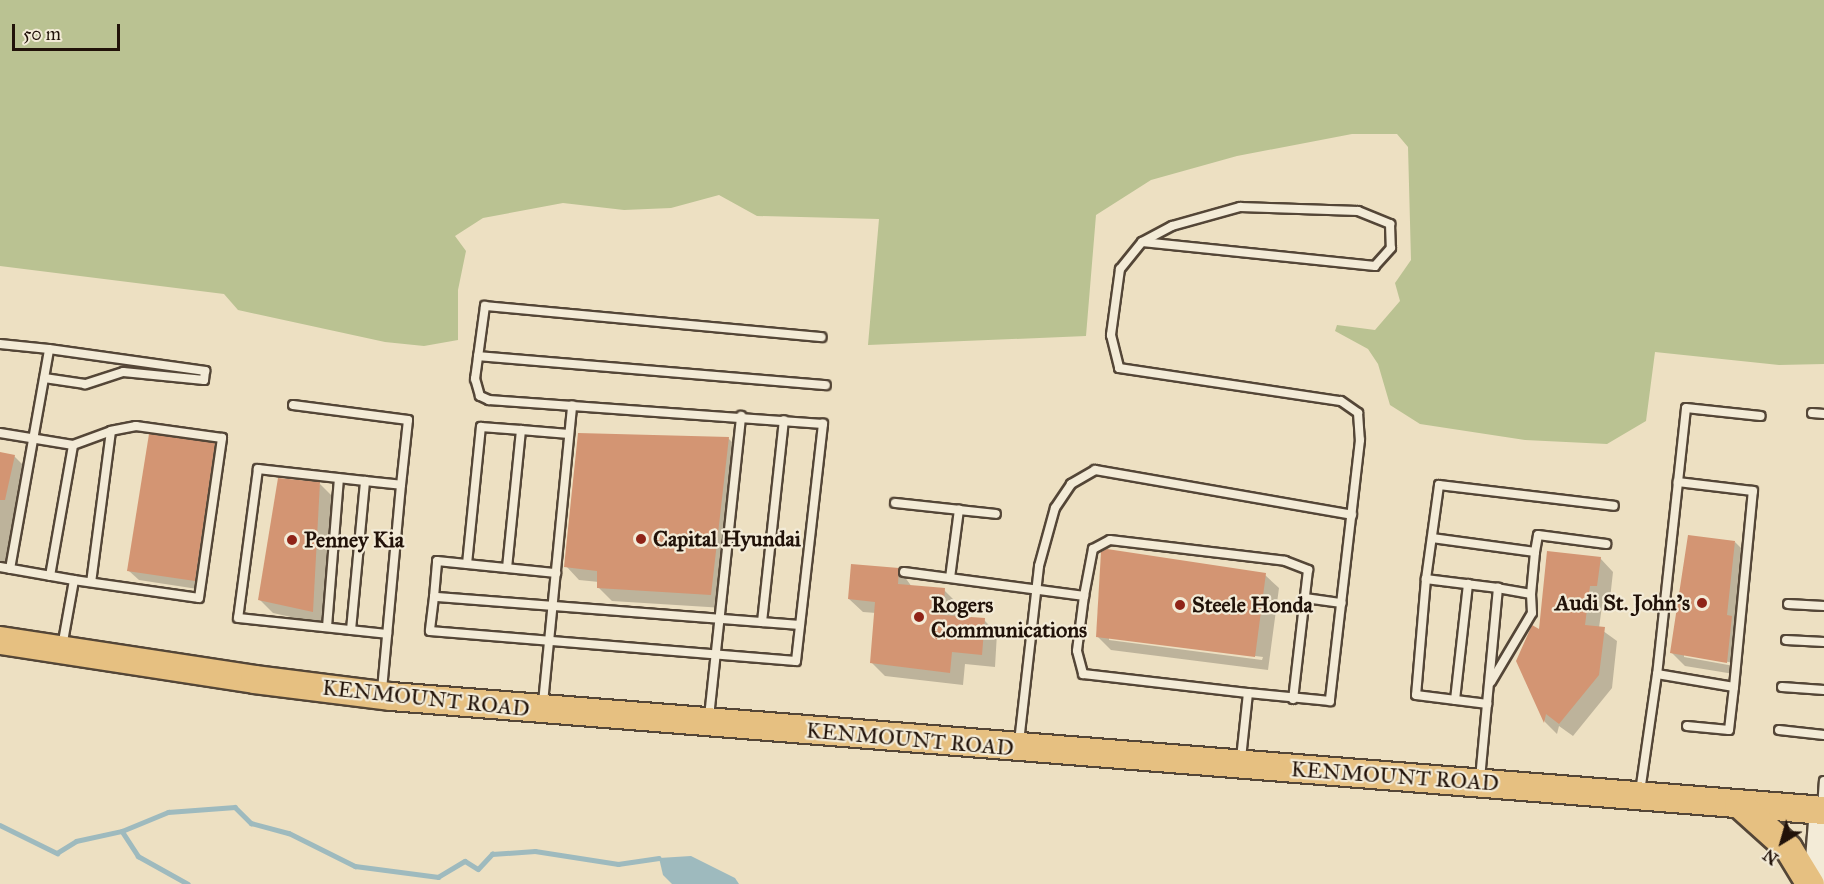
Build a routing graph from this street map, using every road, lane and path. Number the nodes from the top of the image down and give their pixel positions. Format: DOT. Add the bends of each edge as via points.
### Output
graph roads {
  1 [pos="1142,242"];
  2 [pos="822,337"];
  3 [pos="0,344"];
  4 [pos="49,349"];
  5 [pos="478,356"];
  6 [pos="44,378"];
  7 [pos="826,385"];
  8 [pos="293,405"];
  9 [pos="572,405"];
  10 [pos="1812,413"];
  11 [pos="1824,414"];
  12 [pos="741,416"];
  13 [pos="1761,416"];
  14 [pos="784,420"];
  15 [pos="520,430"];
  16 [pos="111,431"];
  17 [pos="0,433"];
  18 [pos="569,434"];
  19 [pos="33,438"];
  20 [pos="74,445"];
  21 [pos="339,478"];
  22 [pos="365,481"];
  23 [pos="1678,482"];
  24 [pos="401,485"];
  25 [pos="895,503"];
  26 [pos="1614,506"];
  27 [pos="959,510"];
  28 [pos="996,514"];
  29 [pos="1352,514"];
  30 [pos="1432,538"];
  31 [pos="1606,544"];
  32 [pos="1535,552"];
  33 [pos="467,564"];
  34 [pos="0,567"];
  35 [pos="507,568"];
  36 [pos="10,569"];
  37 [pos="904,572"];
  38 [pos="556,573"];
  39 [pos="50,576"];
  40 [pos="950,578"];
  41 [pos="1426,579"];
  42 [pos="74,580"];
  43 [pos="91,582"];
  44 [pos="1467,584"];
  45 [pos="1498,588"];
  46 [pos="1036,590"];
  47 [pos="1531,594"];
  48 [pos="1084,596"];
  49 [pos="434,597"];
  50 [pos="1305,598"];
  51 [pos="1342,603"];
  52 [pos="1788,604"];
  53 [pos="553,605"];
  54 [pos="1824,606"];
  55 [pos="720,618"];
  56 [pos="762,622"];
  57 [pos="800,625"];
  58 [pos="327,627"];
  59 [pos="351,630"];
  60 [pos="387,634"];
  61 [pos="0,640"];
  62 [pos="1786,640"];
  63 [pos="549,642"];
  64 [pos="1824,642"];
  65 [pos="62,650"];
  66 [pos="716,655"];
  67 [pos="1657,674"];
  68 [pos="1489,685"];
  69 [pos="1734,687"];
  70 [pos="1782,687"];
  71 [pos="1824,690"];
  72 [pos="1248,693"];
  73 [pos="382,695"];
  74 [pos="1293,699"];
  75 [pos="1455,700"];
  76 [pos="1488,704"];
  77 [pos="543,710"];
  78 [pos="709,723"];
  79 [pos="1687,726"];
  80 [pos="1779,730"];
  81 [pos="1824,735"];
  82 [pos="1018,748"];
  83 [pos="1240,764"];
  84 [pos="1824,781"];
  85 [pos="1480,782"];
  86 [pos="1639,795"];
  87 [pos="1738,803"];
  88 [pos="1823,810"];
  89 [pos="1810,884"];
  90 [pos="1816,884"];
  1 -- 1 [label="lane" via="1375,266 1391,248 1390,224 1358,211 1284,207 1240,207 1172,226"];
  1 -- 29 [label="lane" via="1120,269 1111,335 1119,368 1341,401 1358,413 1360,441"];
  2 -- 5 [label="lane" via="485,306"];
  3 -- 4 [label="lane"];
  4 -- 6 [label="lane"];
  4 -- 6 [label="lane" via="205,371 204,380 123,372 85,384"];
  5 -- 7 [label="lane"];
  5 -- 9 [label="lane" via="475,380 480,396 489,400"];
  6 -- 19 [label="lane"];
  8 -- 24 [label="lane" via="408,420"];
  9 -- 12 [label="lane"];
  9 -- 18 [label="lane"];
  10 -- 11 [label="lane"];
  12 -- 14 [label="lane"];
  12 -- 55 [label="lane"];
  13 -- 23 [label="lane" via="1686,408"];
  14 -- 56 [label="lane"];
  14 -- 57 [label="lane" via="823,424"];
  15 -- 18 [label="lane"];
  15 -- 33 [label="lane" via="481,427"];
  15 -- 35 [label="lane"];
  16 -- 20 [label="lane"];
  16 -- 43 [label="lane"];
  16 -- 43 [label="lane" via="136,426 222,438 199,598"];
  17 -- 19 [label="lane"];
  18 -- 38 [label="lane"];
  19 -- 20 [label="lane"];
  19 -- 36 [label="lane"];
  20 -- 39 [label="lane"];
  21 -- 22 [label="lane"];
  21 -- 58 [label="lane"];
  21 -- 58 [label="lane" via="258,469 238,618"];
  22 -- 24 [label="lane"];
  22 -- 59 [label="lane"];
  23 -- 67 [label="lane"];
  23 -- 69 [label="lane" via="1753,491"];
  24 -- 60 [label="lane"];
  25 -- 27 [label="lane"];
  26 -- 30 [label="lane" via="1439,485"];
  27 -- 28 [label="lane"];
  27 -- 40 [label="lane"];
  29 -- 46 [label="lane" via="1095,470 1071,484 1055,508"];
  29 -- 51 [label="lane"];
  30 -- 32 [label="lane"];
  30 -- 41 [label="lane"];
  31 -- 32 [label="lane" via="1538,535"];
  32 -- 47 [label="lane"];
  33 -- 35 [label="lane"];
  33 -- 49 [label="lane" via="437,561"];
  34 -- 36 [label="lane"];
  35 -- 38 [label="lane"];
  36 -- 39 [label="lane"];
  37 -- 40 [label="lane"];
  38 -- 53 [label="lane"];
  39 -- 42 [label="lane"];
  40 -- 46 [label="lane"];
  41 -- 44 [label="lane"];
  41 -- 75 [label="lane" via="1416,694"];
  42 -- 43 [label="lane"];
  42 -- 65 [label="lane"];
  44 -- 45 [label="lane"];
  44 -- 75 [label="lane"];
  45 -- 47 [label="lane"];
  45 -- 68 [label="lane"];
  46 -- 48 [label="lane"];
  46 -- 82 [label="lane"];
  47 -- 68 [label="lane" via="1532,613"];
  48 -- 50 [label="lane" via="1093,549 1110,540 1285,561 1308,570"];
  48 -- 72 [label="lane" via="1077,651 1083,674"];
  49 -- 53 [label="lane"];
  49 -- 63 [label="lane" via="430,631"];
  50 -- 51 [label="lane"];
  50 -- 74 [label="lane"];
  51 -- 74 [label="lane" via="1330,701"];
  52 -- 54 [label="lane"];
  53 -- 55 [label="lane"];
  53 -- 63 [label="lane"];
  55 -- 56 [label="lane"];
  55 -- 66 [label="lane"];
  56 -- 57 [label="lane"];
  57 -- 66 [label="lane" via="796,661"];
  58 -- 59 [label="lane"];
  59 -- 60 [label="lane"];
  60 -- 73 [label="lane"];
  61 -- 65 [label="main road, KENMOUNT ROAD"];
  62 -- 64 [label="lane"];
  63 -- 66 [label="lane"];
  63 -- 77 [label="lane"];
  65 -- 73 [label="main road, KENMOUNT ROAD"];
  66 -- 78 [label="lane"];
  67 -- 69 [label="lane"];
  67 -- 86 [label="lane"];
  68 -- 76 [label="lane"];
  69 -- 79 [label="lane" via="1729,730"];
  70 -- 71 [label="lane"];
  72 -- 74 [label="lane"];
  72 -- 83 [label="lane"];
  73 -- 77 [label="main road, KENMOUNT ROAD"];
  75 -- 76 [label="lane"];
  76 -- 85 [label="lane"];
  77 -- 78 [label="main road, KENMOUNT ROAD"];
  78 -- 82 [label="main road, KENMOUNT ROAD"];
  80 -- 81 [label="lane"];
  82 -- 83 [label="main road, KENMOUNT ROAD"];
  83 -- 85 [label="main road, KENMOUNT ROAD"];
  84 -- 88 [label="lane"];
  85 -- 86 [label="main road, KENMOUNT ROAD"];
  86 -- 87 [label="main road, KENMOUNT ROAD"];
  87 -- 88 [label="main road, KENMOUNT ROAD"];
  87 -- 89 [label="main road" via="1788,848"];
  88 -- 90 [label="street"];
}
